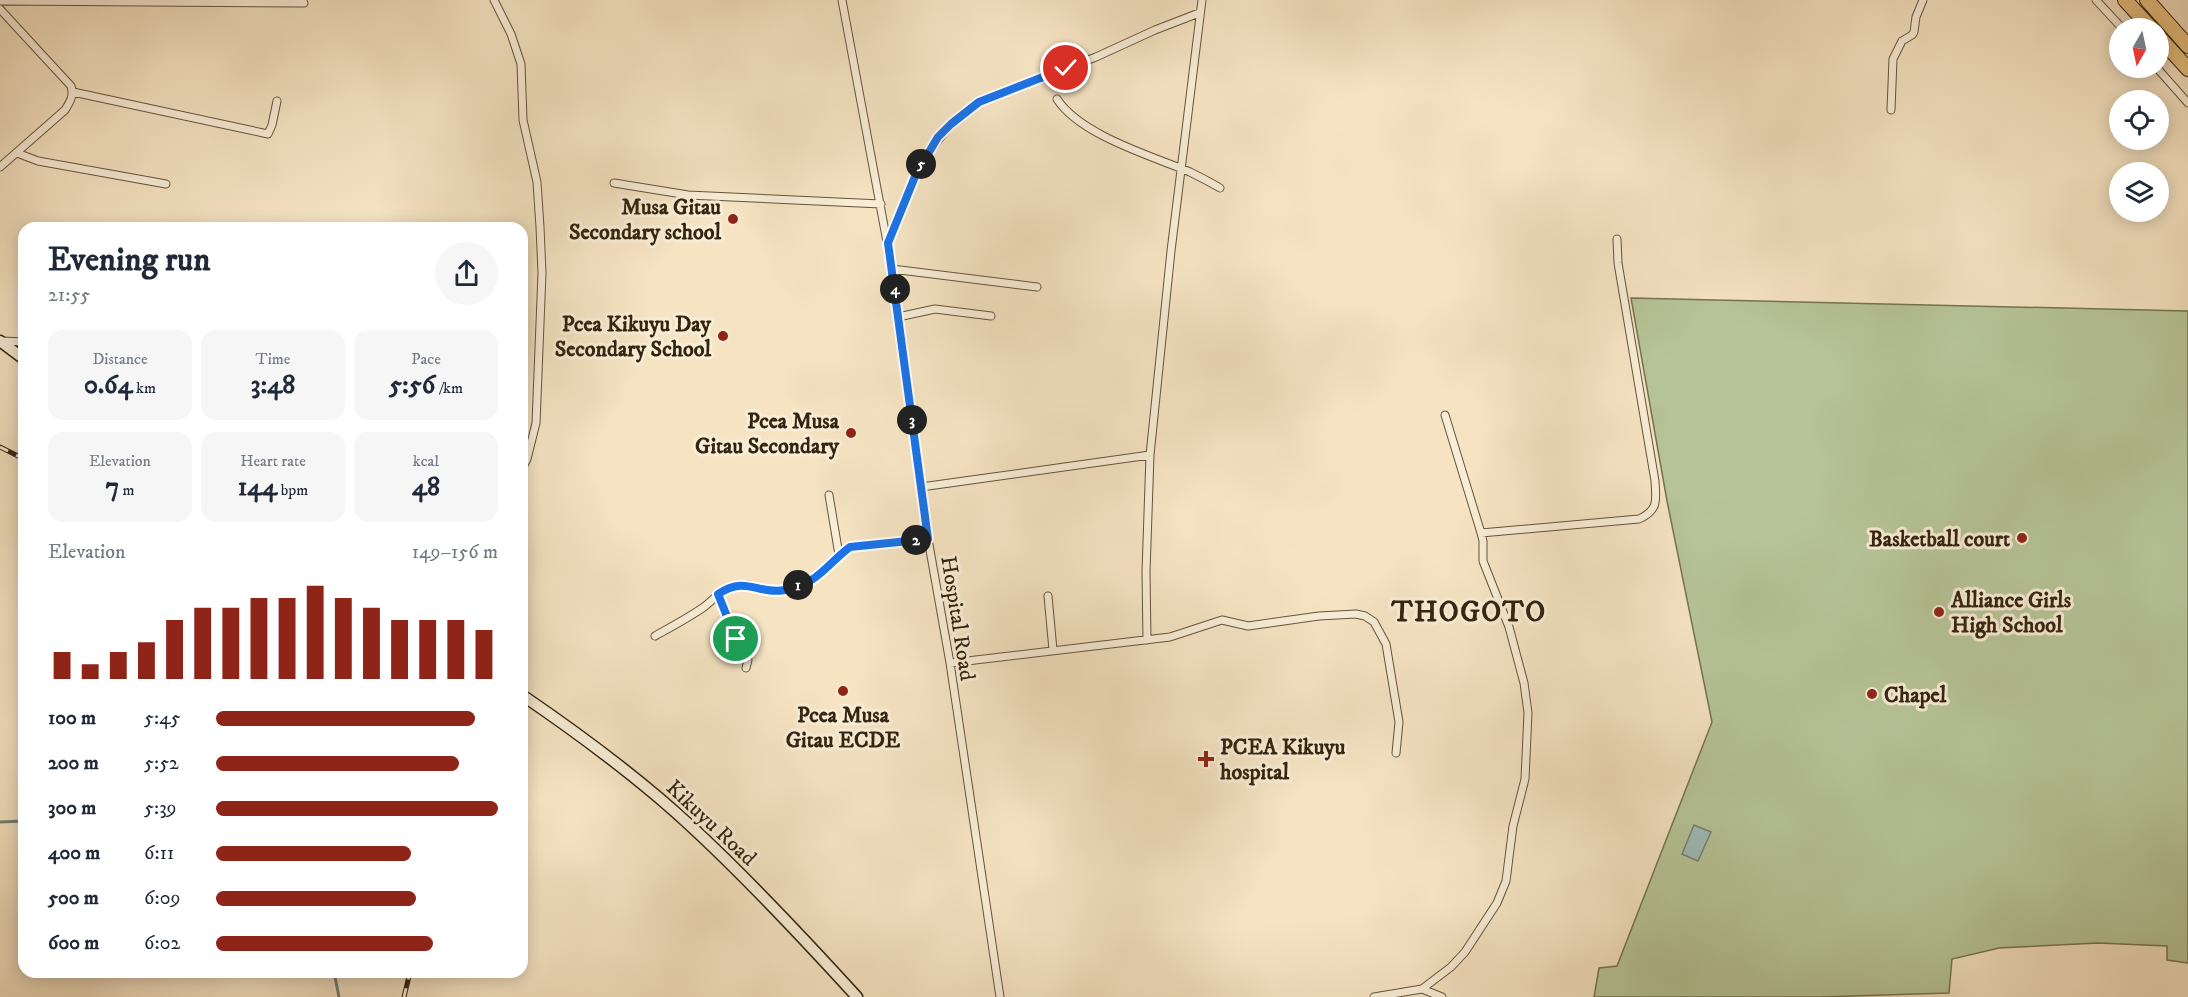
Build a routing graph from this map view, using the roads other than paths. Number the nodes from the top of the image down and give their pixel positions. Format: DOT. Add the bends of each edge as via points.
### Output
graph roads {
  1 [pos="494,0"];
  2 [pos="842,0"];
  3 [pos="1202,0"];
  4 [pos="1923,0"];
  5 [pos="2096,0"];
  6 [pos="2125,0"];
  7 [pos="2147,0"];
  8 [pos="0,1"];
  9 [pos="304,3"];
  10 [pos="0,9"];
  11 [pos="1198,13"];
  12 [pos="2113,18"];
  13 [pos="2142,18"];
  14 [pos="2188,46"];
  15 [pos="2169,48"];
  16 [pos="2188,69"];
  17 [pos="2166,78"];
  18 [pos="73,92"];
  19 [pos="1057,99"];
  20 [pos="277,101"];
  21 [pos="2188,103"];
  22 [pos="1891,110"];
  23 [pos="17,153"];
  24 [pos="0,168"];
  25 [pos="1180,169"];
  26 [pos="614,183"];
  27 [pos="166,184"];
  28 [pos="1220,188"];
  29 [pos="881,204"];
  30 [pos="1617,238"];
  31 [pos="888,243"];
  32 [pos="892,268"];
  33 [pos="1037,287"];
  34 [pos="991,316"];
  35 [pos="898,317"];
  36 [pos="0,341"];
  37 [pos="18,342"];
  38 [pos="18,354"];
  39 [pos="1445,415"];
  40 [pos="528,455"];
  41 [pos="1150,455"];
  42 [pos="921,487"];
  43 [pos="829,495"];
  44 [pos="1481,533"];
  45 [pos="928,539"];
  46 [pos="839,555"];
  47 [pos="718,594"];
  48 [pos="1048,596"];
  49 [pos="655,636"];
  50 [pos="1147,640"];
  51 [pos="1053,650"];
  52 [pos="950,663"];
  53 [pos="746,668"];
  54 [pos="528,700"];
  55 [pos="1396,753"];
  56 [pos="1422,989"];
  57 [pos="857,997"];
  58 [pos="1000,997"];
  59 [pos="1374,997"];
  60 [pos="1442,997"];
  1 -- 40 [label="street" via="512,34 521,64 523,120 537,182 542,273 536,423"];
  2 -- 29 [label="street, Hospital Road"];
  3 -- 11 [label="street"];
  4 -- 22 [label="street" via="1914,32 1902,41 1893,59"];
  5 -- 12 [label="street"];
  6 -- 13 [label="highway"];
  7 -- 14 [label="highway"];
  8 -- 9 [label="street"];
  10 -- 18 [label="street"];
  11 -- 25 [label="street"];
  11 -- 31 [label="street" via="965,111 928,152"];
  15 -- 16 [label="highway"];
  17 -- 21 [label="street"];
  18 -- 20 [label="street" via="268,134"];
  18 -- 23 [label="street" via="65,110"];
  19 -- 25 [label="street" via="1073,116 1116,142"];
  23 -- 24 [label="street"];
  23 -- 27 [label="street" via="38,161"];
  25 -- 28 [label="street"];
  25 -- 41 [label="street"];
  26 -- 29 [label="street" via="688,195"];
  29 -- 31 [label="street, Hospital Road"];
  30 -- 44 [label="street" via="1618,264 1655,481 1655,507 1639,519"];
  31 -- 32 [label="street, Hospital Road"];
  32 -- 33 [label="street"];
  32 -- 35 [label="street, Hospital Road"];
  34 -- 35 [label="street" via="935,309"];
  35 -- 42 [label="street, Hospital Road"];
  36 -- 37 [label="street"];
  36 -- 38 [label="main road"];
  39 -- 44 [label="street"];
  41 -- 42 [label="street"];
  41 -- 50 [label="street"];
  42 -- 45 [label="street, Hospital Road"];
  43 -- 46 [label="street"];
  44 -- 56 [label="street" via="1483,561 1509,627 1524,683 1528,713 1525,779 1513,826 1506,881 1497,903 1465,952"];
  45 -- 46 [label="street" via="850,547"];
  45 -- 52 [label="street, Hospital Road"];
  46 -- 47 [label="street" via="814,579 786,590 745,584"];
  47 -- 49 [label="street"];
  47 -- 53 [label="street" via="748,660"];
  48 -- 51 [label="street"];
  50 -- 51 [label="street"];
  50 -- 55 [label="street" via="1186,633 1222,620 1248,626 1319,615 1365,616 1374,622 1386,644 1399,722"];
  51 -- 52 [label="street"];
  52 -- 58 [label="street, Hospital Road"];
  54 -- 57 [label="main road, Kikuyu Road" via="619,766 694,829 778,911"];
  56 -- 59 [label="street"];
  56 -- 60 [label="street"];
}
